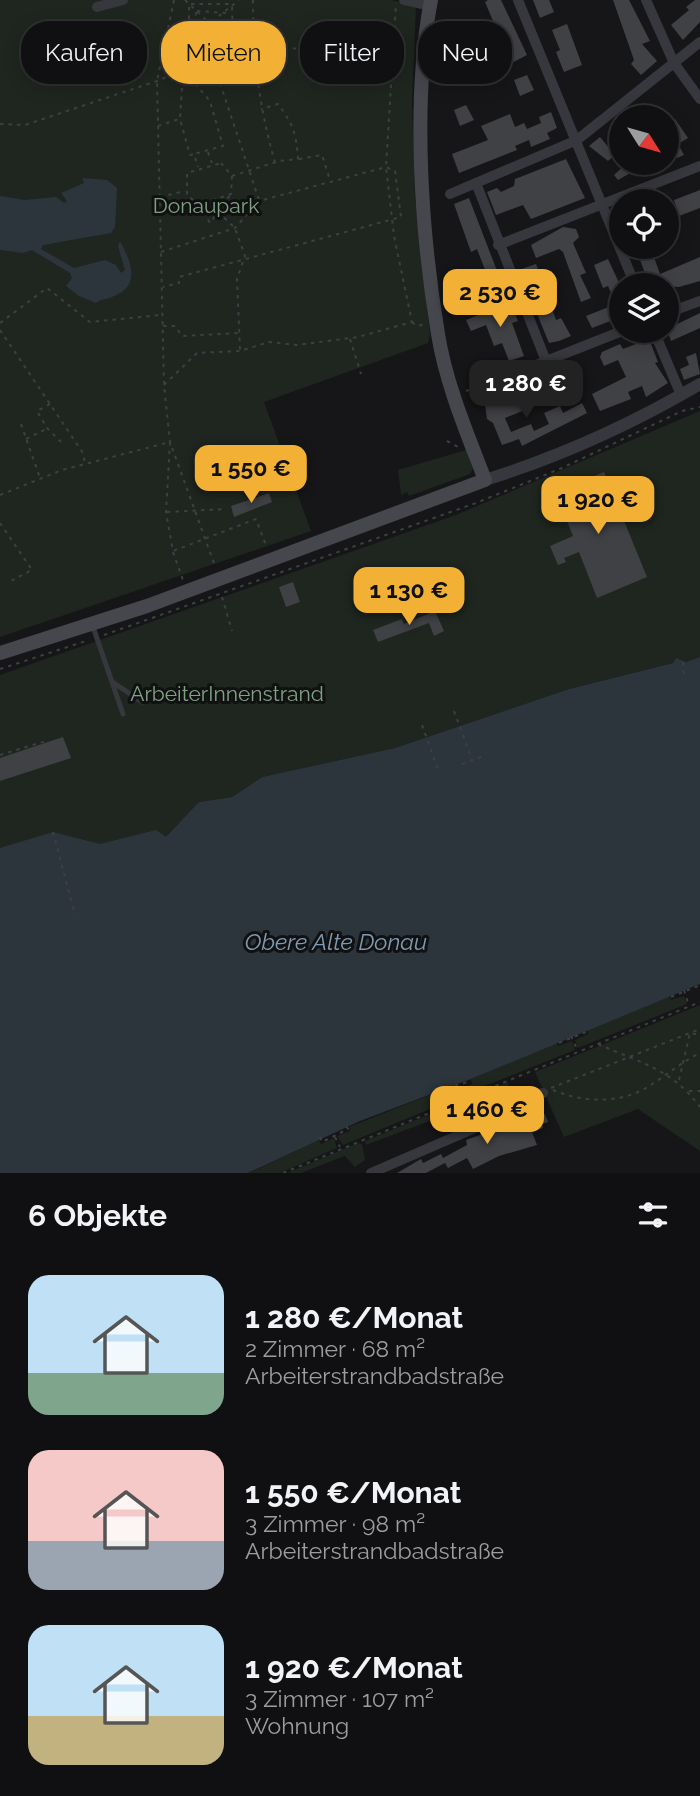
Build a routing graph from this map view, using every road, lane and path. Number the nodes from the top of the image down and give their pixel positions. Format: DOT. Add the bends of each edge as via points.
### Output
graph roads {
  1 [pos="122,0"];
  2 [pos="174,0"];
  3 [pos="185,0"];
  4 [pos="239,0"];
  5 [pos="253,0"];
  6 [pos="396,0"];
  7 [pos="404,0"];
  8 [pos="518,0"];
  9 [pos="646,0"];
  10 [pos="430,3"];
  11 [pos="190,5"];
  12 [pos="232,6"];
  13 [pos="97,7"];
  14 [pos="197,11"];
  15 [pos="223,12"];
  16 [pos="205,19"];
  17 [pos="214,20"];
  18 [pos="190,21"];
  19 [pos="197,21"];
  20 [pos="223,21"];
  21 [pos="232,21"];
  22 [pos="253,21"];
  23 [pos="394,21"];
  24 [pos="700,42"];
  25 [pos="674,63"];
  26 [pos="161,79"];
  27 [pos="157,81"];
  28 [pos="183,84"];
  29 [pos="196,84"];
  30 [pos="221,84"];
  31 [pos="257,84"];
  32 [pos="390,84"];
  33 [pos="700,99"];
  34 [pos="260,109"];
  35 [pos="180,119"];
  36 [pos="0,124"];
  37 [pos="157,126"];
  38 [pos="576,140"];
  39 [pos="208,151"];
  40 [pos="194,154"];
  41 [pos="298,159"];
  42 [pos="275,163"];
  43 [pos="212,164"];
  44 [pos="700,166"];
  45 [pos="386,167"];
  46 [pos="198,168"];
  47 [pos="250,170"];
  48 [pos="232,176"];
  49 [pos="330,180"];
  50 [pos="476,183"];
  51 [pos="186,191"];
  52 [pos="231,194"];
  53 [pos="450,194"];
  54 [pos="159,197"];
  55 [pos="259,201"];
  56 [pos="602,204"];
  57 [pos="198,205"];
  58 [pos="218,212"];
  59 [pos="392,218"];
  60 [pos="235,228"];
  61 [pos="498,245"];
  62 [pos="160,252"];
  63 [pos="244,259"];
  64 [pos="630,273"];
  65 [pos="161,287"];
  66 [pos="700,301"];
  67 [pos="679,309"];
  68 [pos="162,315"];
  69 [pos="0,323"];
  70 [pos="162,326"];
  71 [pos="0,330"];
  72 [pos="239,333"];
  73 [pos="609,336"];
  74 [pos="350,338"];
  75 [pos="659,343"];
  76 [pos="240,351"];
  77 [pos="546,361"];
  78 [pos="361,374"];
  79 [pos="498,380"];
  80 [pos="700,384"];
  81 [pos="164,386"];
  82 [pos="454,395"];
  83 [pos="681,395"];
  84 [pos="51,403"];
  85 [pos="700,407"];
  86 [pos="20,424"];
  87 [pos="47,428"];
  88 [pos="26,439"];
  89 [pos="61,442"];
  90 [pos="170,442"];
  91 [pos="85,465"];
  92 [pos="41,479"];
  93 [pos="485,480"];
  94 [pos="0,495"];
  95 [pos="193,509"];
  96 [pos="226,509"];
  97 [pos="166,512"];
  98 [pos="0,523"];
  99 [pos="205,539"];
  100 [pos="267,549"];
  101 [pos="173,551"];
  102 [pos="216,567"];
  103 [pos="7,583"];
  104 [pos="187,592"];
  105 [pos="222,597"];
  106 [pos="95,631"];
  107 [pos="232,631"];
  108 [pos="0,653"];
  109 [pos="683,662"];
  110 [pos="0,669"];
  111 [pos="684,677"];
  112 [pos="112,681"];
  113 [pos="142,702"];
  114 [pos="454,711"];
  115 [pos="123,714"];
  116 [pos="422,725"];
  117 [pos="46,741"];
  118 [pos="0,755"];
  119 [pos="483,755"];
  120 [pos="472,760"];
  121 [pos="462,764"];
  122 [pos="439,772"];
  123 [pos="53,832"];
  124 [pos="75,915"];
  125 [pos="698,986"];
  126 [pos="684,991"];
  127 [pos="671,997"];
  128 [pos="700,1002"];
  129 [pos="690,1006"];
  130 [pos="700,1029"];
  131 [pos="586,1032"];
  132 [pos="690,1033"];
  133 [pos="700,1035"];
  134 [pos="572,1037"];
  135 [pos="559,1043"];
  136 [pos="597,1043"];
  137 [pos="578,1052"];
  138 [pos="700,1053"];
  139 [pos="626,1056"];
  140 [pos="682,1062"];
  141 [pos="665,1073"];
  142 [pos="470,1081"];
  143 [pos="678,1081"];
  144 [pos="457,1085"];
  145 [pos="546,1091"];
  146 [pos="688,1091"];
  147 [pos="700,1091"];
  148 [pos="439,1092"];
  149 [pos="462,1098"];
  150 [pos="700,1107"];
  151 [pos="346,1126"];
  152 [pos="334,1136"];
  153 [pos="320,1138"];
  154 [pos="341,1148"];
  155 [pos="284,1173"];
  156 [pos="371,1173"];
  1 -- 13 [label="street"];
  2 -- 27 [label="path"];
  3 -- 11 [label="path"];
  4 -- 12 [label="path"];
  5 -- 22 [label="path"];
  6 -- 23 [label="path"];
  7 -- 10 [label="street"];
  8 -- 38 [label="street"];
  9 -- 25 [label="street"];
  10 -- 82 [label="main road" via="421,108 424,198 438,335"];
  11 -- 12 [label="path"];
  11 -- 14 [label="path"];
  11 -- 18 [label="path"];
  12 -- 15 [label="path"];
  12 -- 21 [label="path"];
  14 -- 15 [label="path"];
  14 -- 16 [label="path"];
  14 -- 19 [label="path"];
  15 -- 17 [label="path"];
  15 -- 20 [label="path"];
  16 -- 17 [label="path"];
  24 -- 25 [label="street"];
  25 -- 33 [label="street"];
  25 -- 38 [label="street"];
  26 -- 27 [label="path"];
  27 -- 36 [label="path" via="25,125"];
  27 -- 37 [label="path"];
  28 -- 35 [label="path"];
  29 -- 39 [label="path" via="211,102 223,146"];
  30 -- 47 [label="path"];
  31 -- 34 [label="path"];
  32 -- 45 [label="path"];
  34 -- 41 [label="path" via="278,104 295,129"];
  34 -- 42 [label="path"];
  35 -- 37 [label="path"];
  35 -- 40 [label="path" via="190,155"];
  37 -- 54 [label="path"];
  38 -- 50 [label="street"];
  38 -- 56 [label="street"];
  39 -- 40 [label="path"];
  39 -- 43 [label="path"];
  40 -- 46 [label="path"];
  41 -- 42 [label="path"];
  41 -- 49 [label="path" via="322,155"];
  42 -- 47 [label="path"];
  43 -- 46 [label="path"];
  43 -- 48 [label="path" via="221,163"];
  44 -- 56 [label="street"];
  45 -- 49 [label="path"];
  45 -- 59 [label="path"];
  45 -- 59 [label="path" via="395,171 401,217"];
  46 -- 51 [label="path" via="187,173"];
  47 -- 48 [label="path"];
  47 -- 55 [label="path"];
  48 -- 52 [label="path"];
  49 -- 55 [label="path"];
  50 -- 53 [label="street"];
  50 -- 61 [label="street"];
  51 -- 54 [label="path"];
  51 -- 57 [label="path"];
  52 -- 57 [label="path"];
  52 -- 58 [label="path"];
  54 -- 62 [label="path"];
  55 -- 60 [label="path"];
  56 -- 61 [label="street"];
  56 -- 64 [label="street"];
  57 -- 58 [label="path" via="210,223"];
  58 -- 60 [label="path"];
  59 -- 63 [label="path"];
  59 -- 74 [label="path" via="414,319 410,324"];
  60 -- 62 [label="path"];
  60 -- 63 [label="path"];
  61 -- 77 [label="street"];
  62 -- 65 [label="path"];
  63 -- 65 [label="path" via="179,277 179,282"];
  63 -- 72 [label="path" via="237,279"];
  65 -- 68 [label="path"];
  66 -- 67 [label="street"];
  68 -- 69 [label="path" via="90,322 47,288"];
  68 -- 70 [label="path"];
  70 -- 72 [label="path" via="175,326 182,336"];
  70 -- 81 [label="path"];
  71 -- 84 [label="path"];
  72 -- 76 [label="path"];
  73 -- 77 [label="street"];
  74 -- 76 [label="path" via="297,345 269,342"];
  74 -- 78 [label="path"];
  75 -- 83 [label="street"];
  76 -- 81 [label="path" via="197,353"];
  77 -- 79 [label="street"];
  79 -- 82 [label="path"];
  80 -- 83 [label="street"];
  81 -- 90 [label="path"];
  82 -- 93 [label="main road"];
  83 -- 93 [label="street" via="538,463"];
  84 -- 87 [label="path" via="37,411"];
  84 -- 91 [label="path" via="83,453"];
  85 -- 106 [label="path" via="475,503"];
  86 -- 88 [label="path"];
  87 -- 88 [label="path"];
  87 -- 89 [label="path"];
  88 -- 92 [label="path"];
  90 -- 91 [label="path"];
  90 -- 95 [label="path"];
  90 -- 97 [label="path"];
  91 -- 92 [label="path"];
  92 -- 94 [label="path"];
  93 -- 104 [label="main road"];
  95 -- 96 [label="path"];
  95 -- 97 [label="path"];
  95 -- 99 [label="path"];
  97 -- 101 [label="path"];
  98 -- 103 [label="path" via="32,570"];
  99 -- 100 [label="path" via="256,519"];
  99 -- 101 [label="path"];
  99 -- 102 [label="path"];
  101 -- 104 [label="path"];
  104 -- 106 [label="main road"];
  105 -- 107 [label="path"];
  106 -- 108 [label="main road"];
  106 -- 110 [label="path"];
  106 -- 112 [label="lane"];
  109 -- 111 [label="path"];
  112 -- 113 [label="lane"];
  112 -- 115 [label="lane"];
  114 -- 120 [label="path"];
  116 -- 122 [label="path"];
  117 -- 118 [label="path"];
  119 -- 120 [label="path"];
  120 -- 121 [label="path"];
  123 -- 124 [label="path"];
  125 -- 126 [label="path"];
  126 -- 127 [label="path"];
  126 -- 129 [label="path"];
  128 -- 129 [label="path"];
  129 -- 136 [label="path"];
  130 -- 132 [label="path"];
  131 -- 134 [label="path"];
  132 -- 133 [label="path"];
  132 -- 139 [label="path"];
  132 -- 140 [label="path"];
  134 -- 135 [label="path"];
  134 -- 137 [label="path"];
  136 -- 137 [label="path"];
  136 -- 139 [label="path"];
  137 -- 149 [label="path"];
  138 -- 140 [label="path"];
  139 -- 141 [label="path"];
  139 -- 145 [label="path"];
  140 -- 141 [label="path"];
  140 -- 143 [label="path"];
  141 -- 143 [label="path"];
  141 -- 145 [label="path" via="644,1089 617,1099 573,1098"];
  142 -- 144 [label="path"];
  143 -- 146 [label="path"];
  144 -- 148 [label="path"];
  144 -- 149 [label="path"];
  145 -- 156 [label="street"];
  146 -- 147 [label="path"];
  146 -- 150 [label="path"];
  149 -- 154 [label="path"];
  151 -- 152 [label="path" via="348,1129"];
  152 -- 153 [label="path" via="322,1142"];
  152 -- 154 [label="path"];
  154 -- 155 [label="path"];
}
